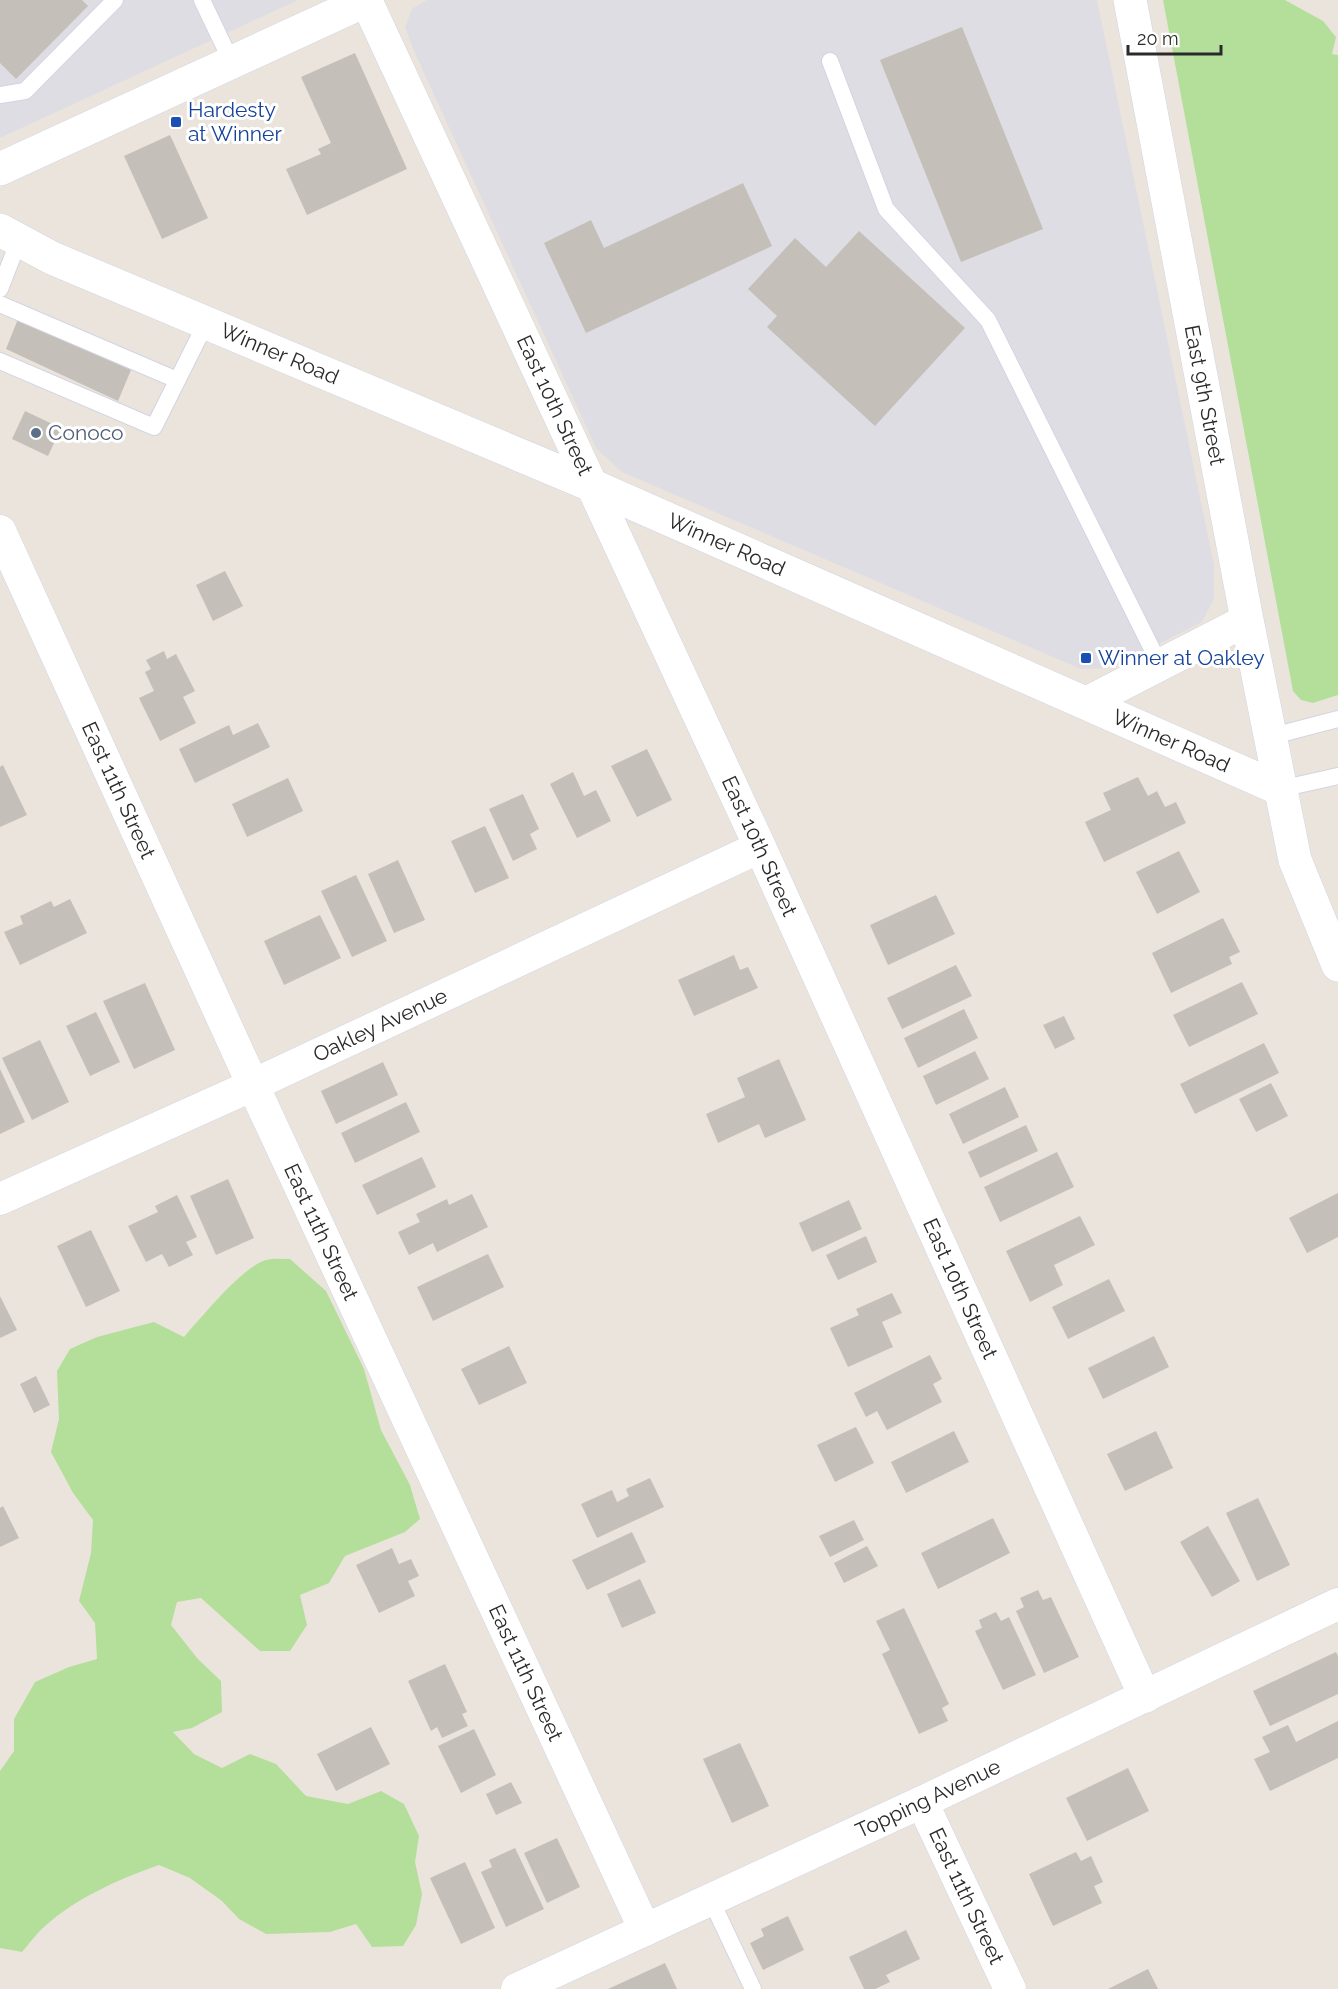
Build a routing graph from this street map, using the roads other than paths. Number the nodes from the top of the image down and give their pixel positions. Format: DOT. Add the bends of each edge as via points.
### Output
graph roads {
  1 [pos="114,0"];
  2 [pos="202,0"];
  3 [pos="366,0"];
  4 [pos="1130,0"];
  5 [pos="830,61"];
  6 [pos="232,63"];
  7 [pos="0,94"];
  8 [pos="0,169"];
  9 [pos="9,235"];
  10 [pos="0,290"];
  11 [pos="0,304"];
  12 [pos="206,323"];
  13 [pos="0,361"];
  14 [pos="177,380"];
  15 [pos="591,485"];
  16 [pos="0,531"];
  17 [pos="1247,620"];
  18 [pos="1160,665"];
  19 [pos="1086,703"];
  20 [pos="1338,719"];
  21 [pos="1269,737"];
  22 [pos="1338,776"];
  23 [pos="1280,789"];
  24 [pos="760,847"];
  25 [pos="1338,965"];
  26 [pos="253,1085"];
  27 [pos="0,1199"];
  28 [pos="1338,1604"];
  29 [pos="1145,1696"];
  30 [pos="922,1802"];
  31 [pos="711,1900"];
  32 [pos="645,1930"];
  33 [pos="517,1989"];
  34 [pos="753,1989"];
  35 [pos="1010,1989"];
  1 -- 7 [label="lane" via="26,92"];
  2 -- 6 [label="lane"];
  3 -- 6 [label="main road"];
  3 -- 15 [label="street, East 10th Street"];
  4 -- 17 [label="main road, East 9th Street"];
  5 -- 18 [label="lane" via="886,209 988,320"];
  6 -- 8 [label="main road"];
  9 -- 10 [label="lane"];
  9 -- 12 [label="main road, Winner Road" via="52,258"];
  11 -- 14 [label="lane"];
  12 -- 14 [label="lane"];
  12 -- 15 [label="main road, Winner Road"];
  13 -- 14 [label="lane" via="154,427"];
  15 -- 19 [label="main road, Winner Road"];
  15 -- 24 [label="street, East 10th Street"];
  16 -- 26 [label="street, East 11th Street"];
  17 -- 18 [label="street"];
  17 -- 21 [label="main road, East 9th Street"];
  18 -- 19 [label="street"];
  19 -- 23 [label="main road, Winner Road"];
  20 -- 21 [label="lane"];
  21 -- 23 [label="main road, East 9th Street"];
  22 -- 23 [label="lane"];
  23 -- 25 [label="main road" via="1295,860"];
  24 -- 26 [label="street, Oakley Avenue"];
  24 -- 29 [label="street, East 10th Street"];
  26 -- 27 [label="street, Oakley Avenue"];
  26 -- 32 [label="street, East 11th Street"];
  28 -- 29 [label="street, Topping Avenue"];
  29 -- 30 [label="street, Topping Avenue"];
  30 -- 31 [label="street, Topping Avenue"];
  30 -- 35 [label="street, East 11th Street"];
  31 -- 32 [label="street, Topping Avenue"];
  31 -- 34 [label="lane"];
  32 -- 33 [label="street, Topping Avenue"];
}
